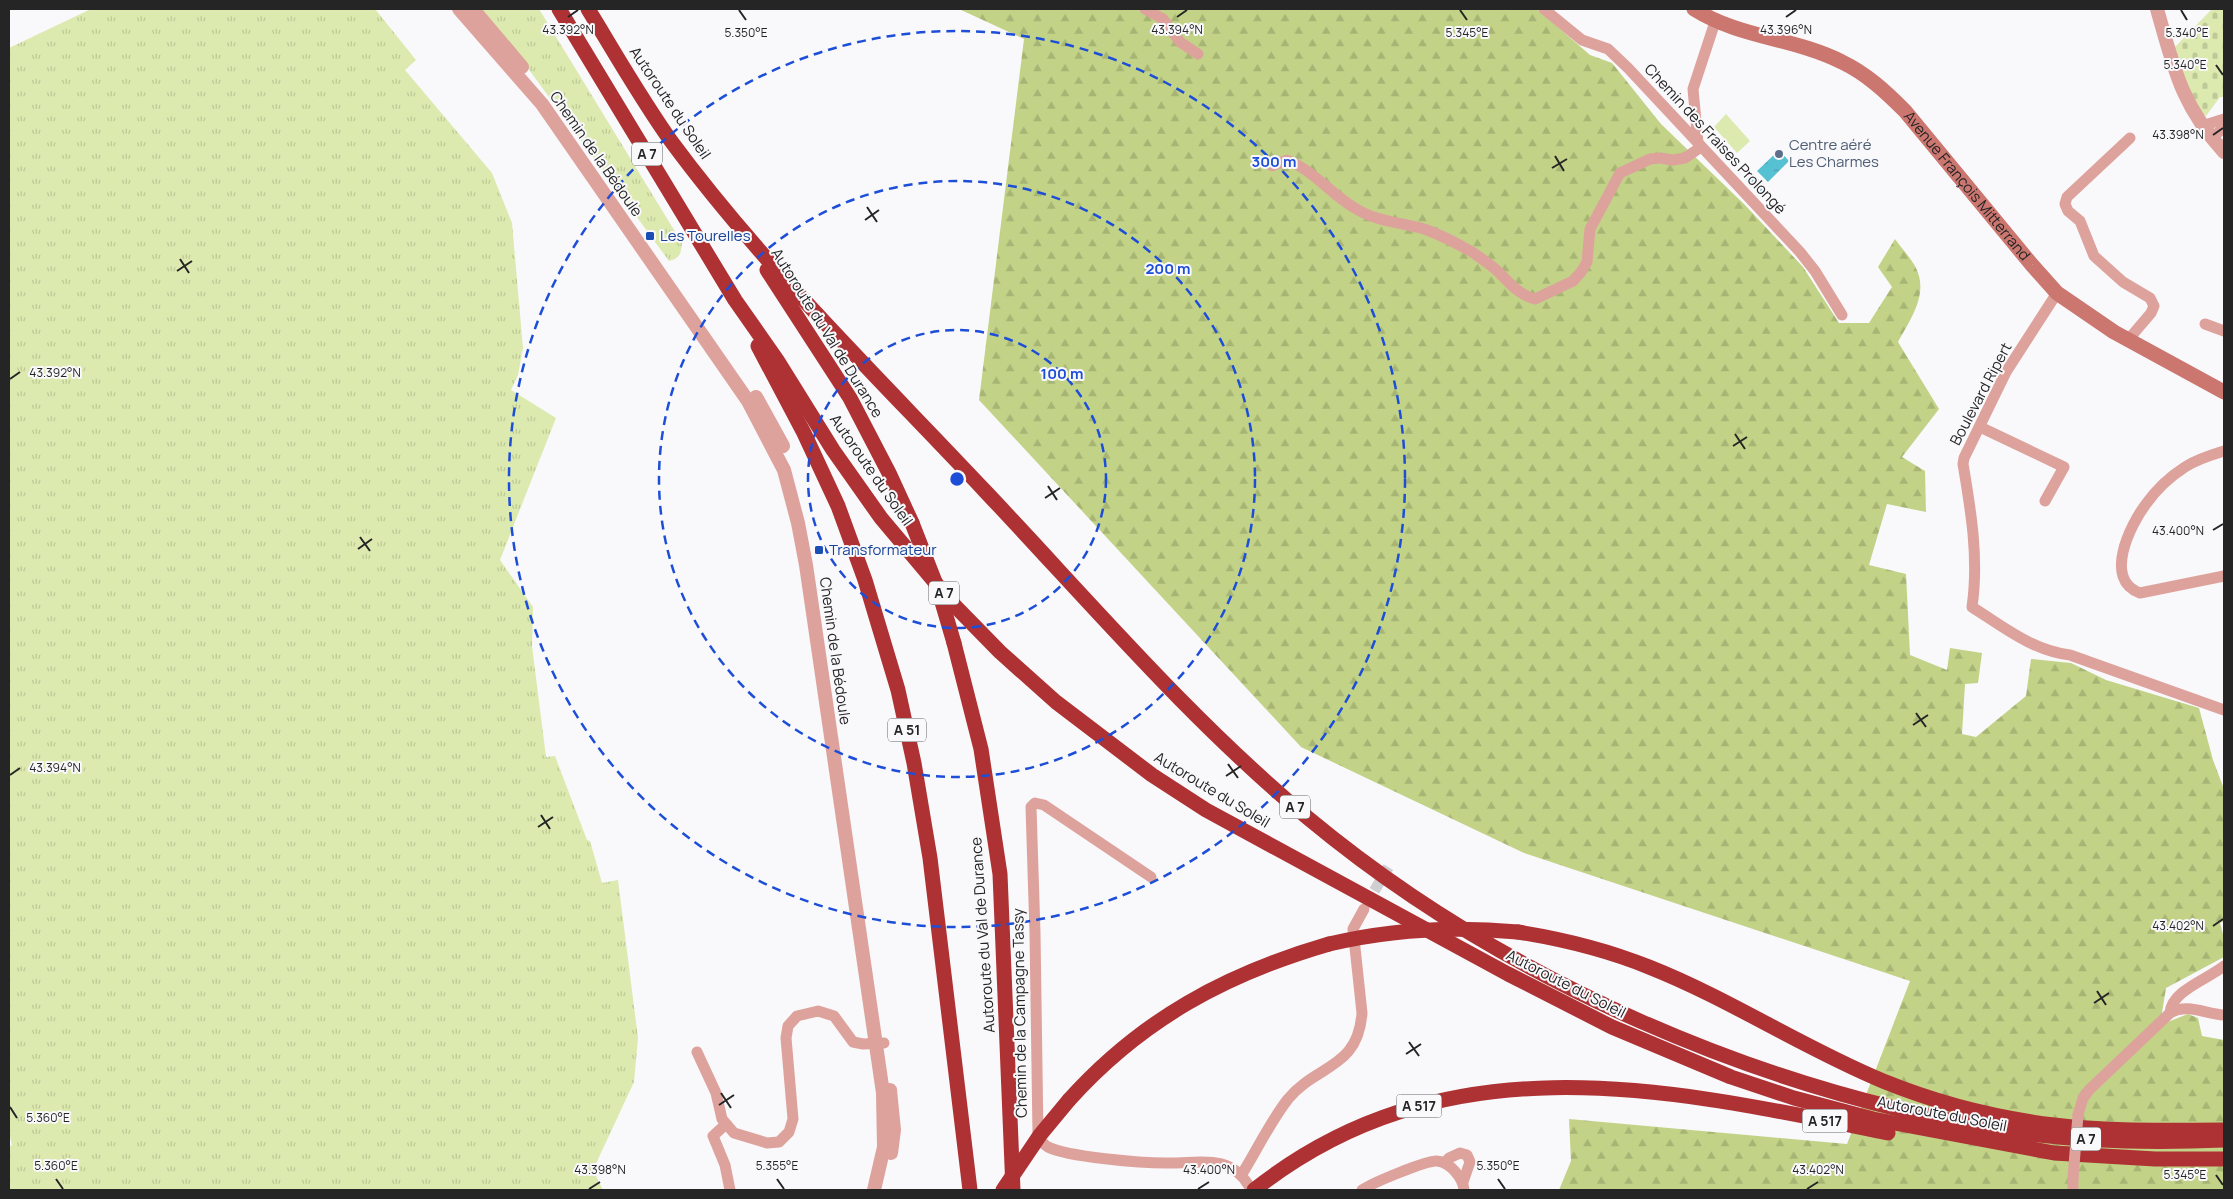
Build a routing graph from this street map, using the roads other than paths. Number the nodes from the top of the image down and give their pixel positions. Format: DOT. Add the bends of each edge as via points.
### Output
graph roads {
  1 [pos="460,9"];
  2 [pos="473,9"];
  3 [pos="559,9"];
  4 [pos="588,9"];
  5 [pos="1145,9"];
  6 [pos="1544,9"];
  7 [pos="1694,9"];
  8 [pos="2157,9"];
  9 [pos="1715,22"];
  10 [pos="1198,54"];
  11 [pos="2224,119"];
  12 [pos="2202,126"];
  13 [pos="2224,128"];
  14 [pos="2130,138"];
  15 [pos="2211,138"];
  16 [pos="1700,145"];
  17 [pos="2224,152"];
  18 [pos="1272,166"];
  19 [pos="738,227"];
  20 [pos="2057,293"];
  21 [pos="734,300"];
  22 [pos="1842,315"];
  23 [pos="2205,324"];
  24 [pos="2224,331"];
  25 [pos="2128,340"];
  26 [pos="2224,392"];
  27 [pos="1980,427"];
  28 [pos="2224,451"];
  29 [pos="2045,501"];
  30 [pos="2224,576"];
  31 [pos="2224,710"];
  32 [pos="1151,877"];
  33 [pos="1364,909"];
  34 [pos="2224,966"];
  35 [pos="2170,1013"];
  36 [pos="2224,1015"];
  37 [pos="880,1044"];
  38 [pos="697,1052"];
  39 [pos="726,1124"];
  40 [pos="2224,1130"];
  41 [pos="2224,1140"];
  42 [pos="2054,1152"];
  43 [pos="2224,1159"];
  44 [pos="1446,1163"];
  45 [pos="1242,1174"];
  46 [pos="1464,1186"];
  47 [pos="1254,1187"];
  48 [pos="730,1190"];
  49 [pos="874,1190"];
  50 [pos="883,1190"];
  51 [pos="970,1190"];
  52 [pos="1003,1190"];
  53 [pos="1013,1190"];
  54 [pos="1362,1190"];
  55 [pos="2072,1190"];
  1 -- 37 [label="street, Chemin de la Bédoule" via="542,104 748,401 784,470 806,565"];
  2 -- 37 [label="street, Chemin de la Bédoule" via="552,106 746,381 784,448 797,482 814,565"];
  3 -- 21 [label="highway, Autoroute du Soleil / A 7"];
  4 -- 19 [label="highway, Autoroute du Soleil / A 7" via="669,139"];
  5 -- 10 [label="street" via="1163,19 1180,42"];
  6 -- 16 [label="street, Chemin des Fraises Prolongé" via="1582,40 1608,49"];
  7 -- 9 [label="main road, Avenue François Mitterrand"];
  8 -- 12 [label="street" via="2174,72"];
  9 -- 16 [label="street" via="1693,88"];
  9 -- 20 [label="main road, Avenue François Mitterrand" via="1841,61 1885,91"];
  11 -- 12 [label="street"];
  12 -- 15 [label="street"];
  13 -- 15 [label="street"];
  14 -- 25 [label="street" via="2067,197 2065,204 2080,221 2094,256 2124,282 2150,298 2154,306"];
  15 -- 17 [label="street"];
  16 -- 18 [label="street" via="1685,158 1650,159 1620,173 1590,229 1587,262 1581,272 1573,281 1536,299 1516,291 1493,267 1447,239 1427,230 1359,211 1299,165 1287,160"];
  16 -- 22 [label="street, Chemin des Fraises Prolongé" via="1807,262"];
  19 -- 41 [label="highway, Autoroute du Soleil / A 7" via="1207,726 1309,819 1436,912 1547,976 1660,1030 1806,1083 1875,1104 2020,1133 2094,1140"];
  19 -- 53 [label="highway, Autoroute du Val de Durance, bridge" via="839,380 889,473 939,592 954,643 981,749 998,860"];
  20 -- 25 [label="main road, Avenue François Mitterrand"];
  20 -- 27 [label="street, Boulevard Ripert" via="2006,372"];
  21 -- 42 [label="highway, Autoroute du Soleil / A 7" via="777,360 861,492 955,606 1056,702 1181,795 1508,974 1612,1027 1692,1062 1794,1098 1864,1117"];
  21 -- 51 [label="highway, A 51" via="804,433 832,494 865,580 898,690 930,858"];
  23 -- 24 [label="street"];
  25 -- 26 [label="main road, Avenue François Mitterrand"];
  27 -- 29 [label="street" via="2064,467"];
  27 -- 31 [label="street, Boulevard Ripert" via="1963,464 1974,548 1972,607 2032,645 2052,653 2070,655"];
  28 -- 30 [label="street" via="2186,466 2146,504 2128,536 2120,567 2124,583 2131,590 2140,592"];
  32 -- 45 [label="street, Chemin de la Campagne Tassy" via="1044,805 1031,807 1036,933 1037,1132 1044,1144 1067,1152 1146,1162 1213,1161"];
  33 -- 45 [label="street" via="1353,929 1362,1014 1356,1043 1289,1098"];
  34 -- 35 [label="street" via="2177,996 2170,1006"];
  35 -- 36 [label="street" via="2186,1008"];
  35 -- 55 [label="street, bridge" via="2083,1098 2078,1115"];
  37 -- 39 [label="street" via="852,1042 834,1016 818,1011 797,1016 788,1026 786,1038 793,1119 789,1132 779,1142 767,1143 734,1133"];
  37 -- 49 [label="street, Chemin de la Bédoule" via="884,1147"];
  37 -- 50 [label="street, Chemin de la Bédoule" via="893,1106 894,1130"];
  38 -- 39 [label="street"];
  39 -- 48 [label="street" via="713,1136 725,1164"];
  40 -- 52 [label="highway, bridge" via="2136,1130 2011,1119 1941,1101 1862,1072 1688,984 1650,967 1585,946 1518,932 1418,930 1365,936 1271,962 1232,978 1177,1009 1127,1044 1069,1100"];
  42 -- 43 [label="highway, Autoroute du Soleil / A 7" via="2155,1160"];
  42 -- 47 [label="highway, A 517" via="1947,1142 1675,1095 1621,1088 1548,1086 1460,1096 1410,1109 1344,1134"];
  44 -- 46 [label="street"];
  44 -- 46 [label="street" via="1460,1153 1467,1155 1470,1162"];
  44 -- 54 [label="street" via="1430,1162"];
  45 -- 47 [label="street"];
}
